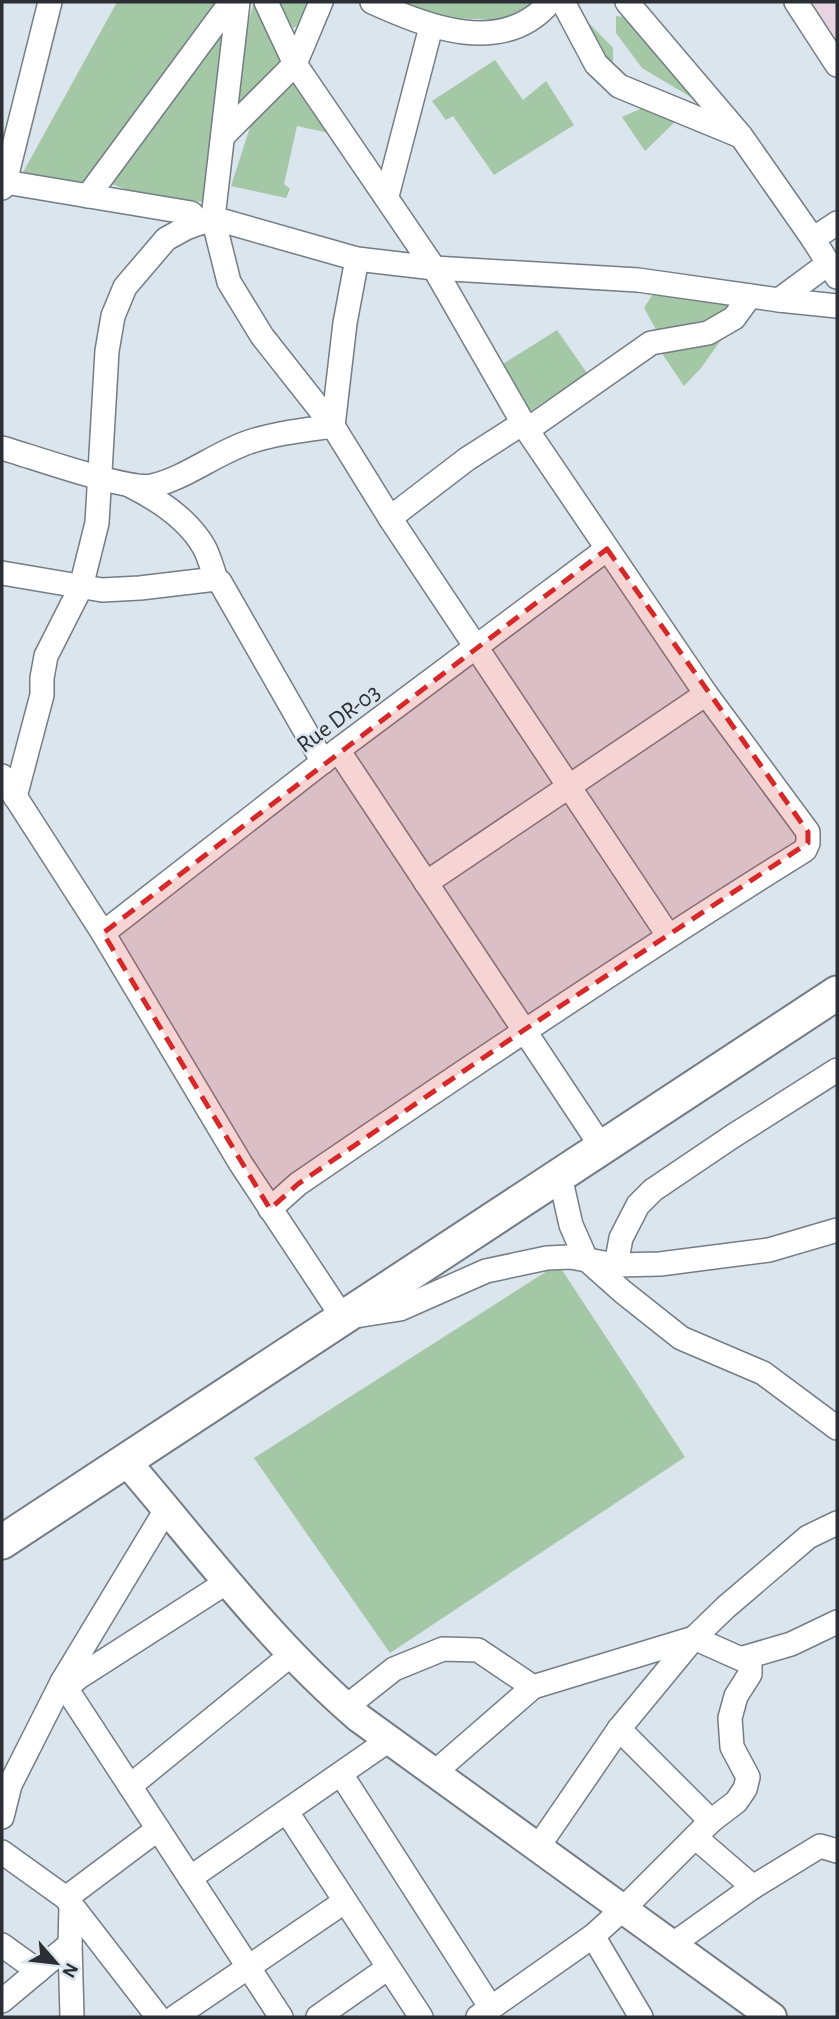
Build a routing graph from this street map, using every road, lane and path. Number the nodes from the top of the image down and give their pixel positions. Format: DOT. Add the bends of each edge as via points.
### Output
graph roads {
  1 [pos="50,2"];
  2 [pos="230,2"];
  3 [pos="238,2"];
  4 [pos="266,2"];
  5 [pos="321,2"];
  6 [pos="372,2"];
  7 [pos="550,2"];
  8 [pos="563,2"];
  9 [pos="627,2"];
  10 [pos="796,2"];
  11 [pos="431,27"];
  12 [pos="295,64"];
  13 [pos="837,65"];
  14 [pos="225,134"];
  15 [pos="741,136"];
  16 [pos="4,185"];
  17 [pos="88,196"];
  18 [pos="387,197"];
  19 [pos="207,220"];
  20 [pos="837,223"];
  21 [pos="813,239"];
  22 [pos="357,259"];
  23 [pos="434,268"];
  24 [pos="833,270"];
  25 [pos="750,296"];
  26 [pos="779,300"];
  27 [pos="837,306"];
  28 [pos="333,426"];
  29 [pos="525,427"];
  30 [pos="2,448"];
  31 [pos="100,477"];
  32 [pos="125,483"];
  33 [pos="390,518"];
  34 [pos="607,549"];
  35 [pos="2,573"];
  36 [pos="216,579"];
  37 [pos="80,587"];
  38 [pos="476,648"];
  39 [pos="706,694"];
  40 [pos="331,756"];
  41 [pos="2,776"];
  42 [pos="569,787"];
  43 [pos="15,797"];
  44 [pos="426,883"];
  45 [pos="103,933"];
  46 [pos="668,935"];
  47 [pos="837,993"];
  48 [pos="524,1030"];
  49 [pos="837,1070"];
  50 [pos="603,1149"];
  51 [pos="561,1176"];
  52 [pos="270,1209"];
  53 [pos="837,1230"];
  54 [pos="586,1259"];
  55 [pos="615,1265"];
  56 [pos="343,1318"];
  57 [pos="837,1428"];
  58 [pos="125,1460"];
  59 [pos="167,1508"];
  60 [pos="837,1523"];
  61 [pos="2,1542"];
  62 [pos="227,1582"];
  63 [pos="837,1622"];
  64 [pos="694,1638"];
  65 [pos="292,1654"];
  66 [pos="743,1658"];
  67 [pos="64,1685"];
  68 [pos="533,1686"];
  69 [pos="345,1707"];
  70 [pos="619,1729"];
  71 [pos="389,1740"];
  72 [pos="434,1773"];
  73 [pos="341,1774"];
  74 [pos="130,1786"];
  75 [pos="287,1812"];
  76 [pos="2,1817"];
  77 [pos="158,1829"];
  78 [pos="703,1829"];
  79 [pos="538,1847"];
  80 [pos="837,1851"];
  81 [pos="2,1852"];
  82 [pos="190,1878"];
  83 [pos="753,1887"];
  84 [pos="69,1902"];
  85 [pos="344,1902"];
  86 [pos="624,1909"];
  87 [pos="593,1936"];
  88 [pos="70,1944"];
  89 [pos="673,1944"];
  90 [pos="2,1945"];
  91 [pos="248,1967"];
  92 [pos="388,1968"];
  93 [pos="38,1971"];
  94 [pos="2,2001"];
  95 [pos="485,2012"];
  96 [pos="762,2014"];
  97 [pos="72,2017"];
  98 [pos="159,2017"];
  99 [pos="175,2017"];
  100 [pos="281,2017"];
  101 [pos="318,2017"];
  102 [pos="421,2017"];
  103 [pos="641,2017"];
  1 -- 16 [label="street"];
  2 -- 17 [label="street"];
  3 -- 14 [label="street"];
  4 -- 12 [label="street"];
  5 -- 12 [label="street"];
  6 -- 11 [label="street"];
  7 -- 11 [label="street" via="539,15 504,30 468,34"];
  8 -- 15 [label="street" via="596,64 619,86"];
  9 -- 15 [label="street"];
  10 -- 13 [label="street"];
  11 -- 18 [label="street"];
  12 -- 14 [label="street"];
  12 -- 18 [label="street"];
  14 -- 19 [label="street"];
  15 -- 21 [label="street"];
  16 -- 17 [label="street"];
  17 -- 19 [label="street" via="191,213"];
  18 -- 23 [label="street"];
  19 -- 22 [label="street"];
  19 -- 28 [label="street" via="229,282 262,336"];
  19 -- 31 [label="street" via="166,239 125,287 113,316 107,351"];
  20 -- 21 [label="street"];
  21 -- 24 [label="street"];
  22 -- 23 [label="street"];
  22 -- 28 [label="street"];
  23 -- 25 [label="street" via="638,280"];
  23 -- 29 [label="street"];
  24 -- 26 [label="street"];
  25 -- 26 [label="street"];
  25 -- 29 [label="street" via="734,318 708,333 651,343"];
  26 -- 27 [label="street"];
  28 -- 32 [label="street" via="249,442 150,486"];
  28 -- 33 [label="street"];
  29 -- 33 [label="street" via="467,459"];
  29 -- 34 [label="street"];
  30 -- 31 [label="street"];
  31 -- 32 [label="street"];
  31 -- 37 [label="street" via="97,523"];
  32 -- 36 [label="street" via="161,501 184,522 204,546"];
  33 -- 38 [label="street"];
  34 -- 38 [label="street, Rue DR-03"];
  34 -- 39 [label="street"];
  35 -- 37 [label="street"];
  36 -- 37 [label="street" via="140,588"];
  36 -- 40 [label="street"];
  37 -- 43 [label="street" via="46,656 42,695"];
  38 -- 40 [label="street, Rue DR-03"];
  38 -- 42 [label="street"];
  39 -- 42 [label="street"];
  39 -- 46 [label="street" via="808,832 808,843 805,850"];
  40 -- 44 [label="street"];
  40 -- 45 [label="street, Rue DR-03"];
  41 -- 43 [label="street"];
  42 -- 44 [label="street"];
  42 -- 46 [label="street"];
  43 -- 45 [label="street"];
  44 -- 48 [label="street"];
  45 -- 52 [label="street"];
  46 -- 48 [label="street"];
  47 -- 50 [label="highway"];
  48 -- 50 [label="street"];
  48 -- 52 [label="street" via="298,1184"];
  49 -- 55 [label="street" via="653,1190 638,1205 621,1238"];
  50 -- 51 [label="highway"];
  51 -- 54 [label="street" via="571,1225"];
  51 -- 56 [label="highway"];
  52 -- 56 [label="street"];
  53 -- 55 [label="street" via="769,1250"];
  54 -- 55 [label="street"];
  54 -- 56 [label="street" via="547,1258 486,1271 400,1309"];
  54 -- 57 [label="street" via="681,1338 763,1373"];
  56 -- 58 [label="highway"];
  58 -- 59 [label="main road"];
  58 -- 61 [label="highway"];
  59 -- 62 [label="main road"];
  59 -- 67 [label="street"];
  60 -- 64 [label="street" via="808,1537"];
  62 -- 65 [label="main road"];
  62 -- 67 [label="street"];
  63 -- 66 [label="street" via="791,1644"];
  64 -- 66 [label="street"];
  64 -- 68 [label="street"];
  64 -- 70 [label="street"];
  65 -- 69 [label="main road"];
  65 -- 74 [label="street"];
  66 -- 78 [label="street" via="750,1663 750,1674 736,1696 730,1718 732,1747 748,1777 746,1789"];
  67 -- 74 [label="street"];
  67 -- 76 [label="street" via="10,1785"];
  68 -- 69 [label="street" via="478,1650 443,1649 394,1669"];
  68 -- 72 [label="street"];
  69 -- 71 [label="main road"];
  70 -- 78 [label="street"];
  70 -- 79 [label="street"];
  71 -- 72 [label="main road"];
  71 -- 73 [label="street"];
  72 -- 79 [label="main road"];
  73 -- 75 [label="street"];
  73 -- 95 [label="street"];
  74 -- 77 [label="street"];
  75 -- 82 [label="street"];
  75 -- 85 [label="street"];
  77 -- 82 [label="street"];
  77 -- 84 [label="street"];
  78 -- 83 [label="street"];
  78 -- 86 [label="street"];
  79 -- 86 [label="main road"];
  80 -- 83 [label="street" via="820,1846"];
  81 -- 84 [label="street"];
  82 -- 91 [label="street"];
  83 -- 89 [label="street"];
  84 -- 88 [label="street"];
  84 -- 98 [label="street"];
  85 -- 91 [label="street"];
  85 -- 92 [label="street"];
  86 -- 87 [label="street"];
  86 -- 89 [label="main road"];
  87 -- 95 [label="street"];
  87 -- 103 [label="street"];
  88 -- 93 [label="street"];
  88 -- 97 [label="street"];
  89 -- 96 [label="main road"];
  90 -- 93 [label="street"];
  91 -- 99 [label="street"];
  91 -- 100 [label="street"];
  92 -- 101 [label="street"];
  92 -- 102 [label="street"];
  93 -- 94 [label="street"];
}
